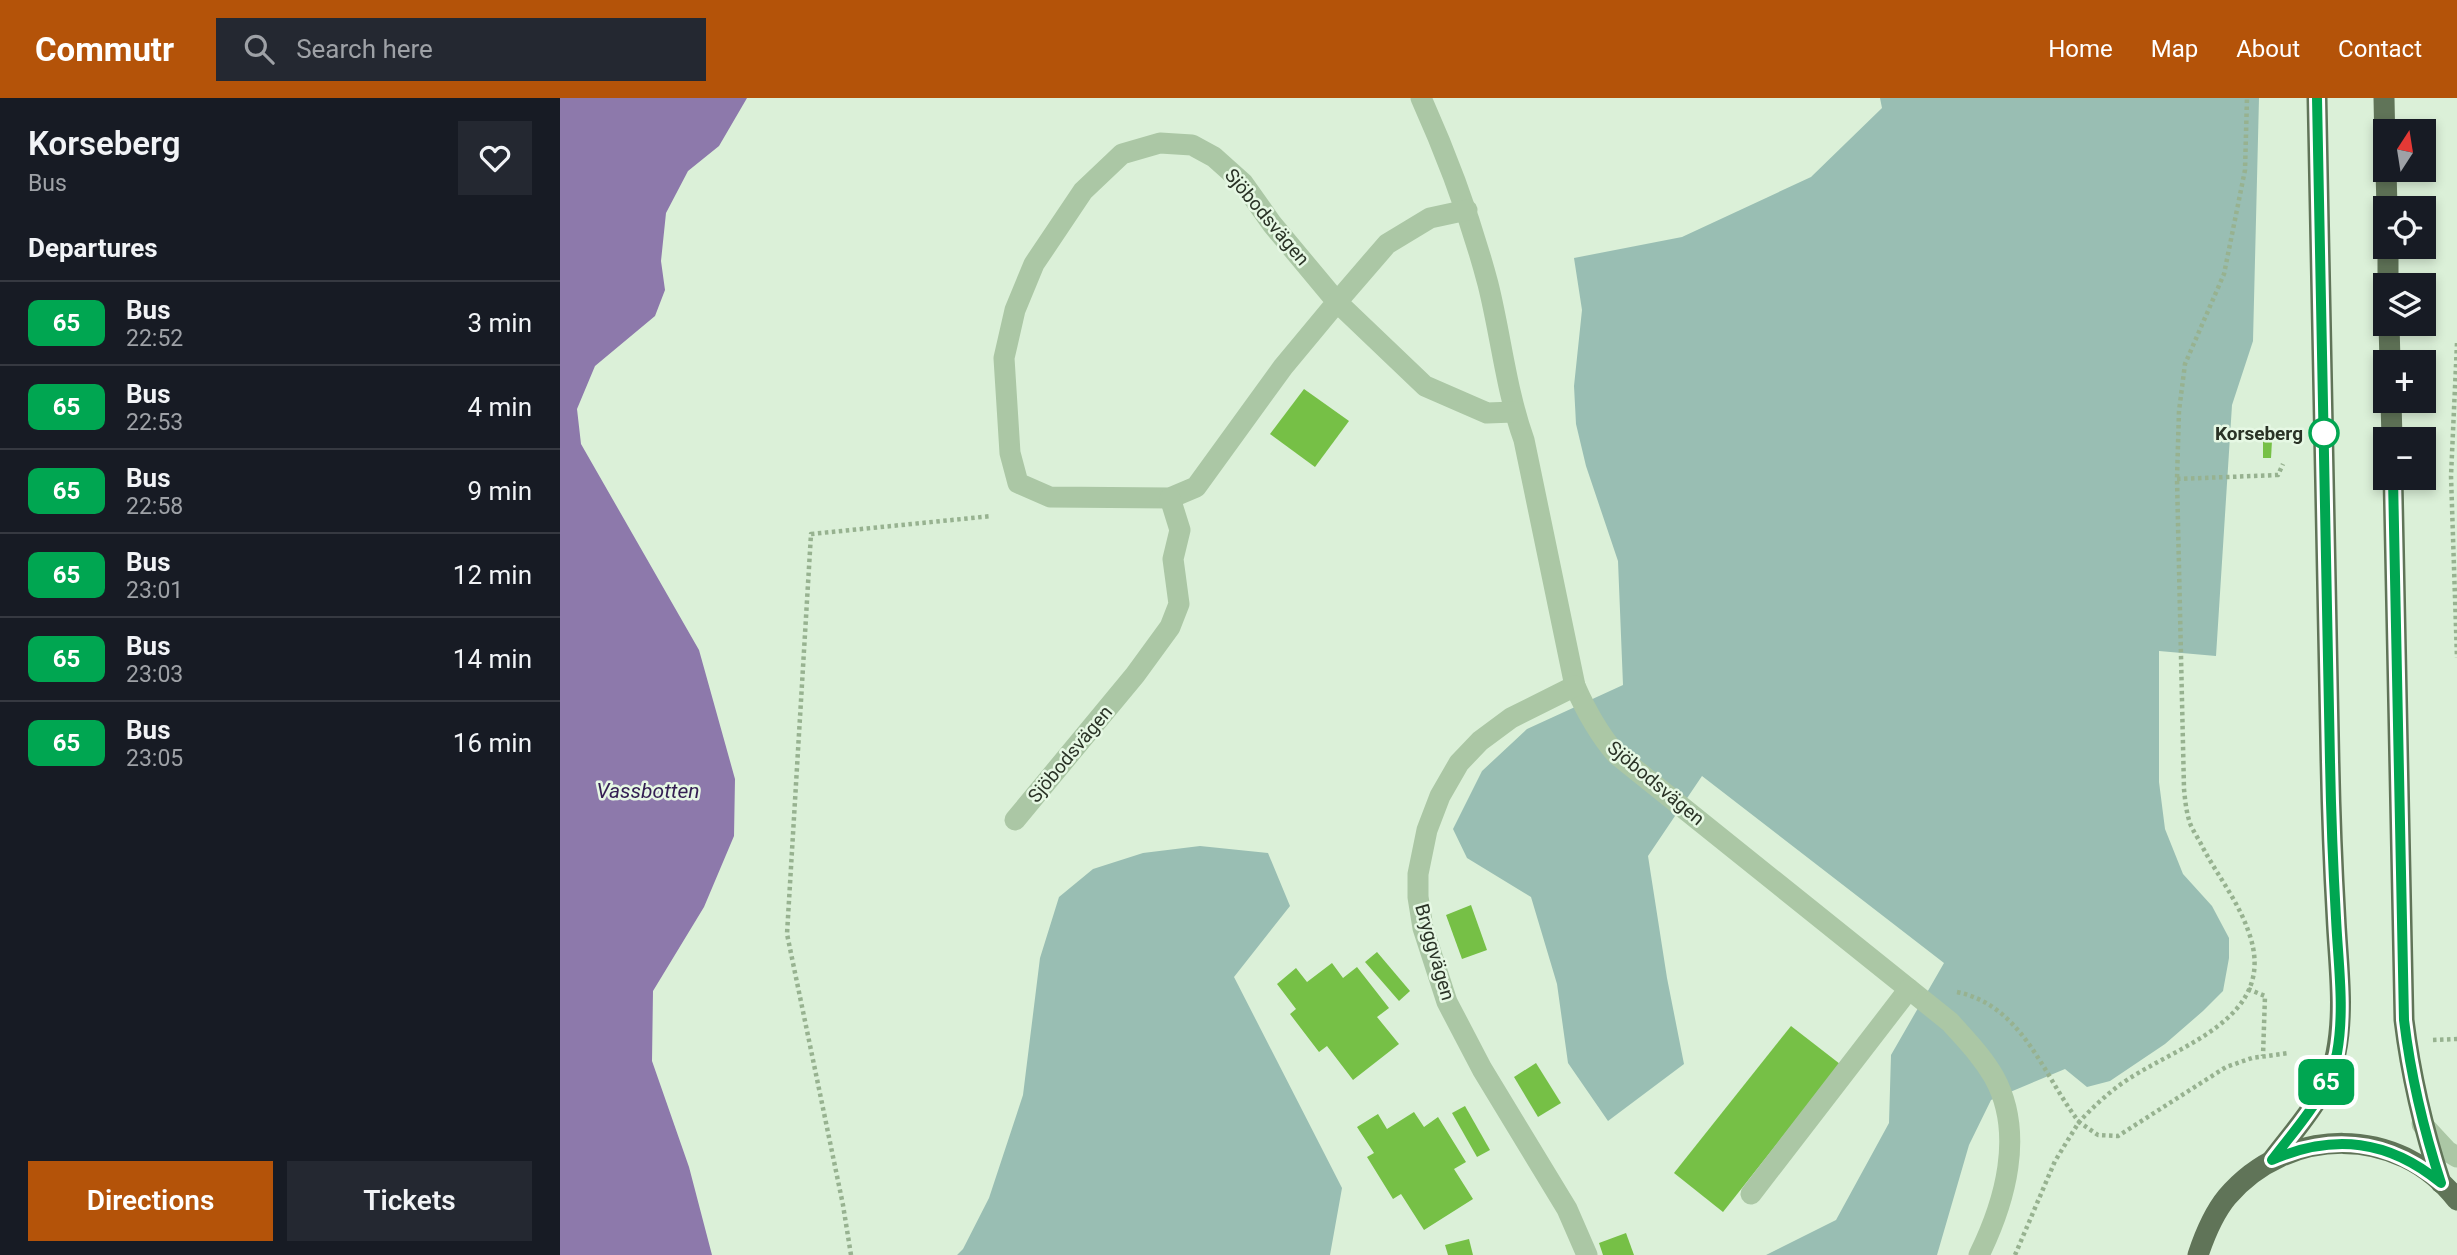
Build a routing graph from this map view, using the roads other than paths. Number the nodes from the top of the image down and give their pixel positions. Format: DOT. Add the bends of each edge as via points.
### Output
graph roads {
  1 [pos="1421,98"];
  2 [pos="2317,98"];
  3 [pos="2384,98"];
  4 [pos="2384,119"];
  5 [pos="1467,210"];
  6 [pos="1338,302"];
  7 [pos="1514,412"];
  8 [pos="2393,490"];
  9 [pos="1170,498"];
  10 [pos="1575,686"];
  11 [pos="1015,820"];
  12 [pos="1909,989"];
  13 [pos="2422,1124"];
  14 [pos="2457,1157"];
  15 [pos="2272,1160"];
  16 [pos="2452,1192"];
  17 [pos="1751,1194"];
  18 [pos="2201,1245"];
  19 [pos="1587,1255"];
  20 [pos="1979,1255"];
  21 [pos="2190,1255"];
  1 -- 5 [label="street, Sjöbodsvägen"];
  2 -- 15 [label="main road" via="2339,1034 2327,1081"];
  3 -- 4 [label="main road"];
  5 -- 6 [label="street, Sjöbodsvägen" via="1430,218 1387,244"];
  5 -- 7 [label="street, Sjöbodsvägen" via="1488,284"];
  6 -- 7 [label="street, Sjöbodsvägen" via="1425,386 1487,412"];
  6 -- 9 [label="street, Sjöbodsvägen" via="1283,367 1196,487"];
  6 -- 9 [label="street, Sjöbodsvägen" via="1243,183 1214,157 1192,145 1160,143 1122,154 1083,191 1034,264 1015,310 1004,358 1010,453 1018,483 1050,498"];
  7 -- 10 [label="street, Sjöbodsvägen" via="1524,440"];
  8 -- 13 [label="main road" via="2404,1020"];
  9 -- 11 [label="street, Sjöbodsvägen" via="1180,530 1173,559 1180,604 1170,627"];
  10 -- 12 [label="street, Sjöbodsvägen" via="1587,714 1616,754"];
  10 -- 19 [label="street, Bryggvägen" via="1511,718 1459,763 1427,830 1418,897 1447,1002 1567,1209"];
  12 -- 17 [label="street"];
  12 -- 20 [label="street, Sjöbodsvägen" via="1978,1052 1996,1079 2006,1111 2008,1174"];
  13 -- 14 [label="street"];
  13 -- 16 [label="main road"];
  15 -- 16 [label="main road" via="2315,1145 2361,1144 2404,1157"];
  15 -- 18 [label="main road" via="2225,1199"];
  18 -- 21 [label="street"];
}
